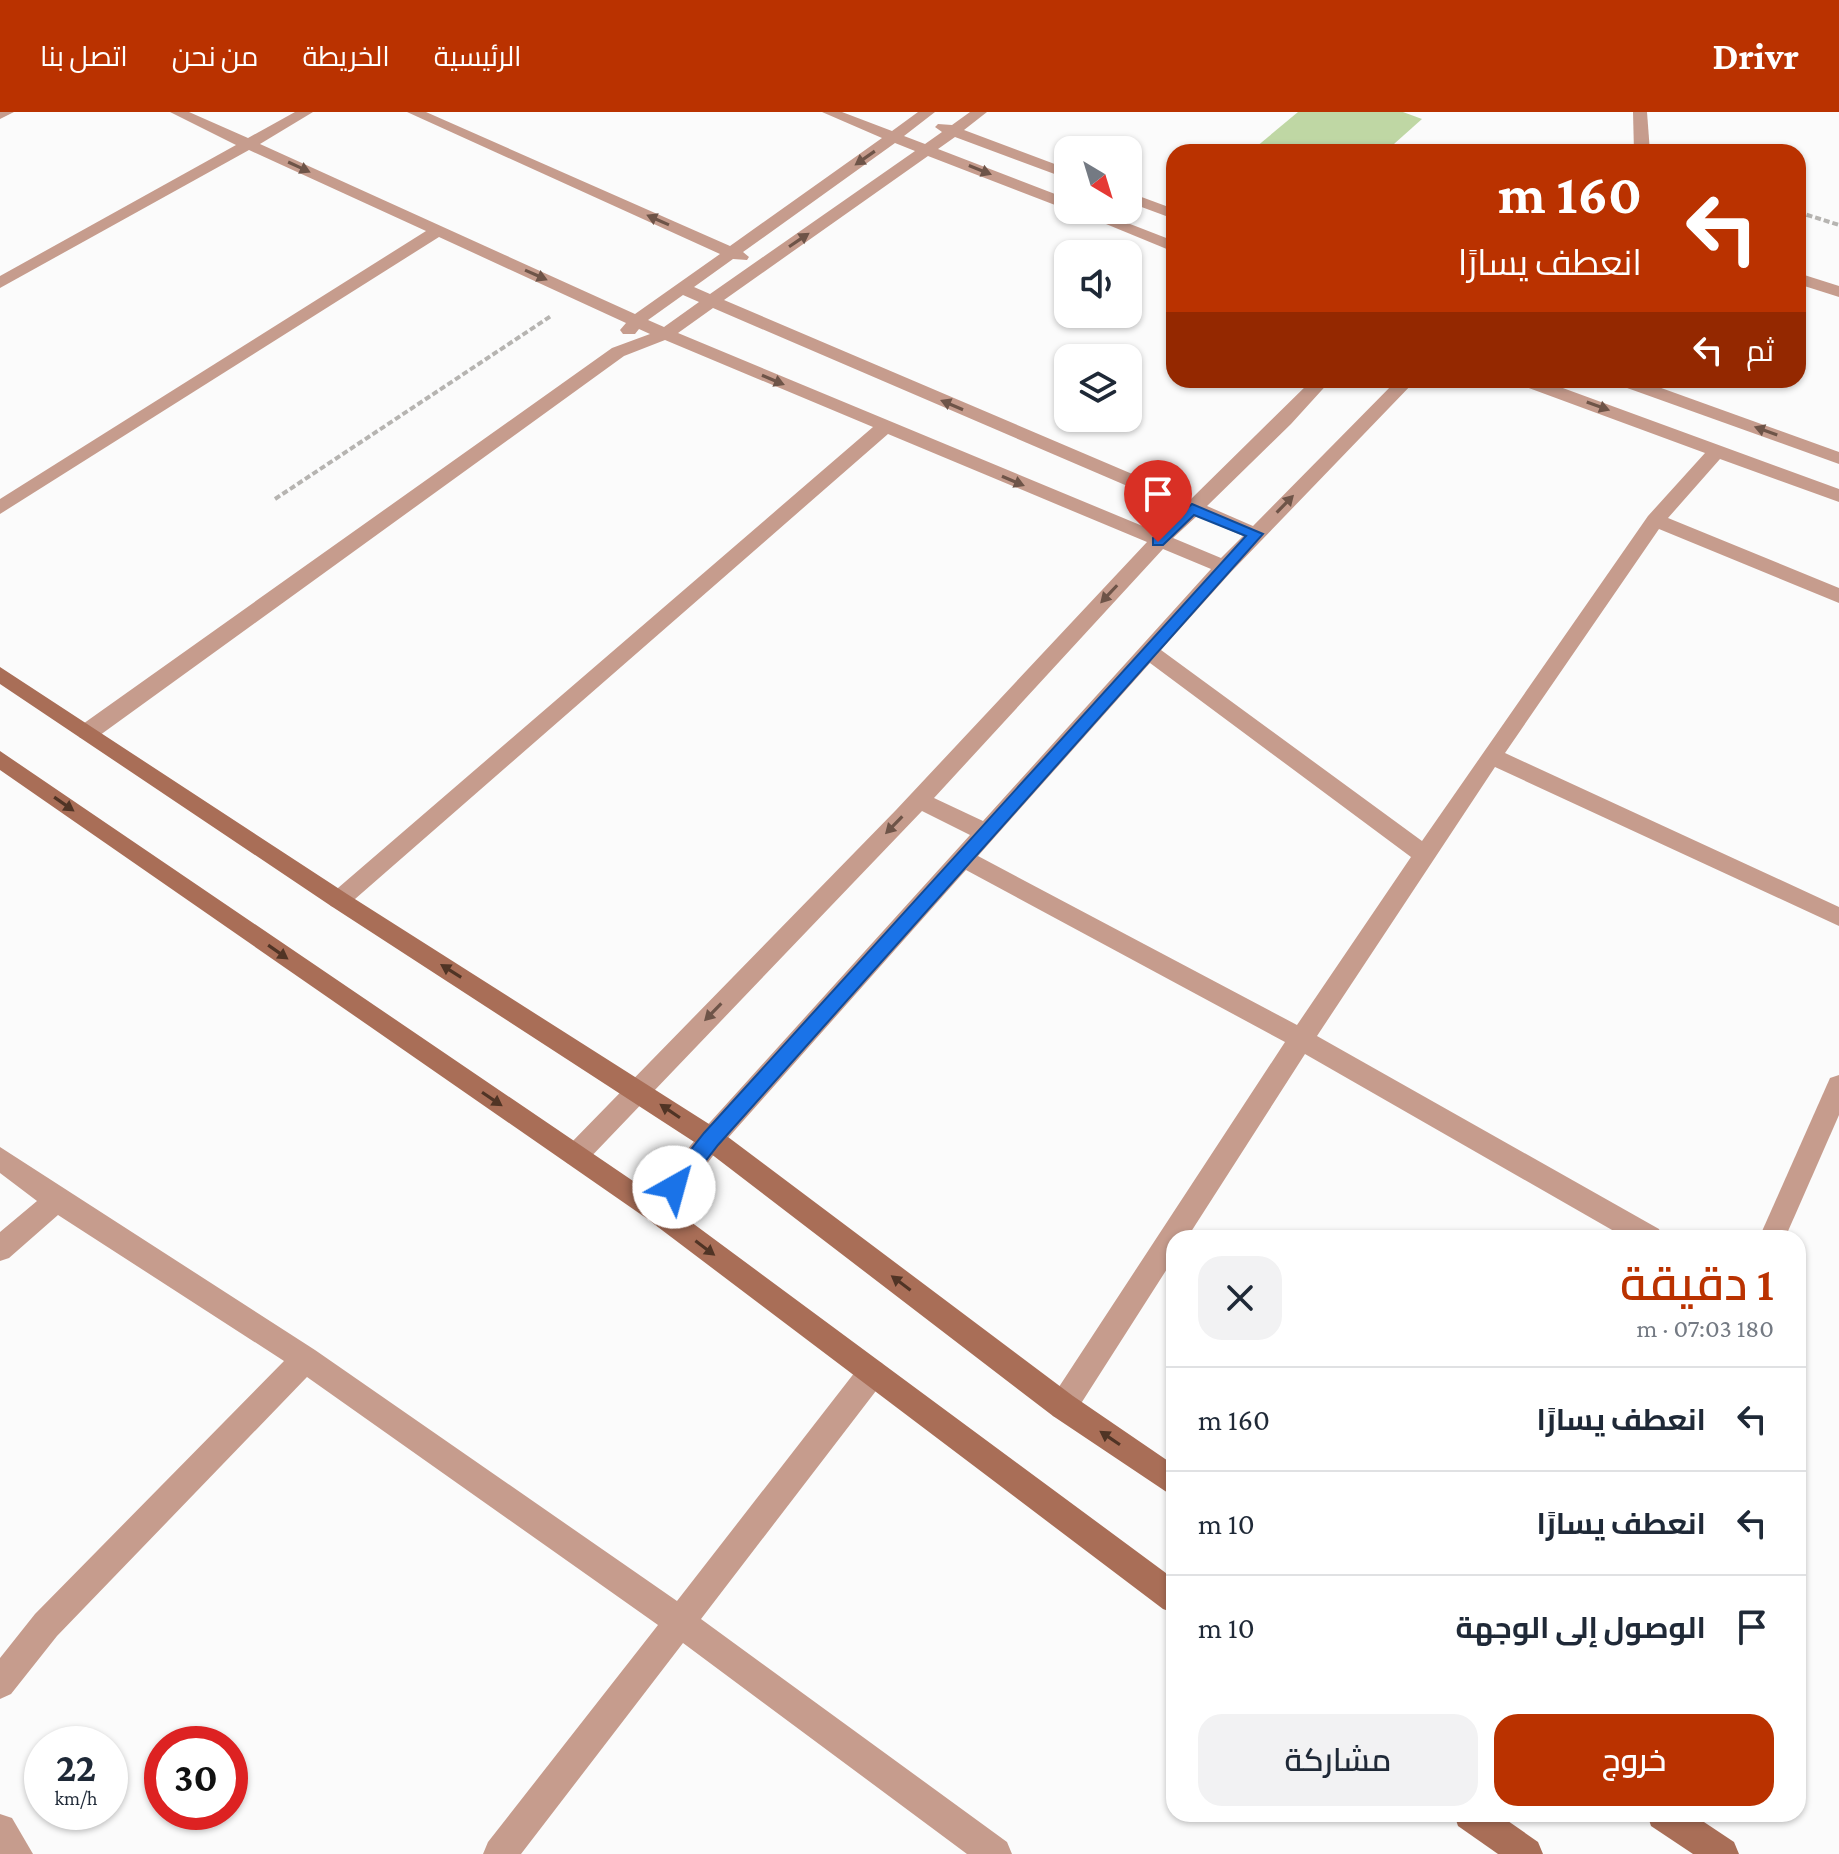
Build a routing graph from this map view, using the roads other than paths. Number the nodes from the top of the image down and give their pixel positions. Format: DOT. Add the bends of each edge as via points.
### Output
graph roads {
  1 [pos="7,112"];
  2 [pos="177,112"];
  3 [pos="306,112"];
  4 [pos="414,112"];
  5 [pos="829,112"];
  6 [pos="980,112"];
  7 [pos="1640,112"];
  8 [pos="918,114"];
  9 [pos="0,115"];
  10 [pos="954,131"];
  11 [pos="894,138"];
  12 [pos="247,144"];
  13 [pos="1642,144"];
  14 [pos="930,151"];
  15 [pos="1054,169"];
  16 [pos="1054,200"];
  17 [pos="1142,202"];
  18 [pos="1166,211"];
  19 [pos="1116,224"];
  20 [pos="438,231"];
  21 [pos="1166,244"];
  22 [pos="730,252"];
  23 [pos="761,266"];
  24 [pos="1806,281"];
  25 [pos="0,283"];
  26 [pos="681,288"];
  27 [pos="1839,292"];
  28 [pos="713,302"];
  29 [pos="636,321"];
  30 [pos="665,334"];
  31 [pos="618,352"];
  32 [pos="1314,388"];
  33 [pos="1399,388"];
  34 [pos="1546,388"];
  35 [pos="1650,388"];
  36 [pos="884,427"];
  37 [pos="1718,450"];
  38 [pos="1839,458"];
  39 [pos="1839,496"];
  40 [pos="0,508"];
  41 [pos="1192,508"];
  42 [pos="1655,520"];
  43 [pos="1256,534"];
  44 [pos="1158,542"];
  45 [pos="1224,567"];
  46 [pos="1839,596"];
  47 [pos="1149,652"];
  48 [pos="0,674"];
  49 [pos="88,732"];
  50 [pos="1491,756"];
  51 [pos="0,759"];
  52 [pos="919,800"];
  53 [pos="985,832"];
  54 [pos="1425,855"];
  55 [pos="962,858"];
  56 [pos="339,900"];
  57 [pos="1839,917"];
  58 [pos="1301,1039"];
  59 [pos="1839,1086"];
  60 [pos="638,1090"];
  61 [pos="711,1139"];
  62 [pos="576,1155"];
  63 [pos="0,1158"];
  64 [pos="57,1200"];
  65 [pos="655,1210"];
  66 [pos="1177,1230"];
  67 [pos="1636,1230"];
  68 [pos="1776,1230"];
  69 [pos="1166,1247"];
  70 [pos="0,1249"];
  71 [pos="305,1359"];
  72 [pos="872,1373"];
  73 [pos="1063,1406"];
  74 [pos="1166,1477"];
  75 [pos="1166,1592"];
  76 [pos="680,1622"];
  77 [pos="0,1683"];
  78 [pos="1481,1822"];
  79 [pos="1675,1822"];
  80 [pos="0,1830"];
  81 [pos="16,1854"];
  82 [pos="500,1854"];
  83 [pos="995,1854"];
  84 [pos="1526,1854"];
  85 [pos="1722,1854"];
  1 -- 9 [label="street"];
  2 -- 12 [label="street"];
  3 -- 12 [label="street"];
  22 -- 4 [label="street, one-way"];
  5 -- 11 [label="street"];
  6 -- 10 [label="street"];
  7 -- 13 [label="street"];
  8 -- 10 [label="street"];
  8 -- 11 [label="street"];
  10 -- 14 [label="street"];
  10 -- 15 [label="street"];
  11 -- 14 [label="street"];
  11 -- 22 [label="street, one-way"];
  12 -- 20 [label="street, one-way"];
  12 -- 25 [label="street"];
  14 -- 16 [label="street, one-way"];
  23 -- 14 [label="street, one-way"];
  17 -- 18 [label="street"];
  19 -- 21 [label="street"];
  20 -- 29 [label="street, one-way"];
  20 -- 40 [label="street"];
  22 -- 23 [label="street"];
  22 -- 26 [label="street"];
  23 -- 28 [label="street"];
  24 -- 27 [label="street"];
  26 -- 28 [label="street"];
  26 -- 29 [label="street"];
  28 -- 30 [label="street"];
  41 -- 28 [label="street, one-way"];
  29 -- 30 [label="street"];
  29 -- 31 [label="street"];
  30 -- 31 [label="street"];
  30 -- 36 [label="street, one-way"];
  31 -- 49 [label="street"];
  32 -- 41 [label="street"];
  43 -- 33 [label="street, one-way"];
  34 -- 37 [label="street, one-way"];
  38 -- 35 [label="street, one-way"];
  36 -- 44 [label="street, one-way"];
  36 -- 56 [label="street"];
  37 -- 39 [label="street"];
  37 -- 42 [label="street"];
  41 -- 43 [label="street"];
  41 -- 44 [label="street"];
  42 -- 46 [label="street"];
  42 -- 50 [label="street"];
  43 -- 45 [label="street"];
  44 -- 45 [label="street"];
  44 -- 52 [label="street, one-way"];
  45 -- 47 [label="street"];
  47 -- 53 [label="street"];
  47 -- 54 [label="street"];
  48 -- 49 [label="main road"];
  49 -- 56 [label="main road"];
  50 -- 54 [label="street"];
  50 -- 57 [label="street"];
  51 -- 62 [label="main road, one-way"];
  52 -- 53 [label="street"];
  52 -- 60 [label="street, one-way"];
  53 -- 55 [label="street"];
  54 -- 58 [label="street"];
  55 -- 58 [label="street"];
  55 -- 61 [label="street"];
  60 -- 56 [label="main road, one-way"];
  58 -- 66 [label="street"];
  58 -- 67 [label="street"];
  59 -- 68 [label="street"];
  61 -- 60 [label="main road, one-way"];
  60 -- 62 [label="street"];
  61 -- 65 [label="street"];
  73 -- 61 [label="main road, one-way"];
  62 -- 65 [label="main road"];
  63 -- 64 [label="street"];
  64 -- 70 [label="street"];
  64 -- 71 [label="street"];
  65 -- 72 [label="main road, one-way"];
  69 -- 73 [label="street"];
  71 -- 76 [label="street"];
  71 -- 77 [label="street" via="46,1625"];
  72 -- 75 [label="main road"];
  72 -- 76 [label="street"];
  74 -- 73 [label="main road, one-way"];
  76 -- 82 [label="street"];
  76 -- 83 [label="street"];
  78 -- 84 [label="main road"];
  79 -- 85 [label="main road"];
  80 -- 81 [label="street"];
}
